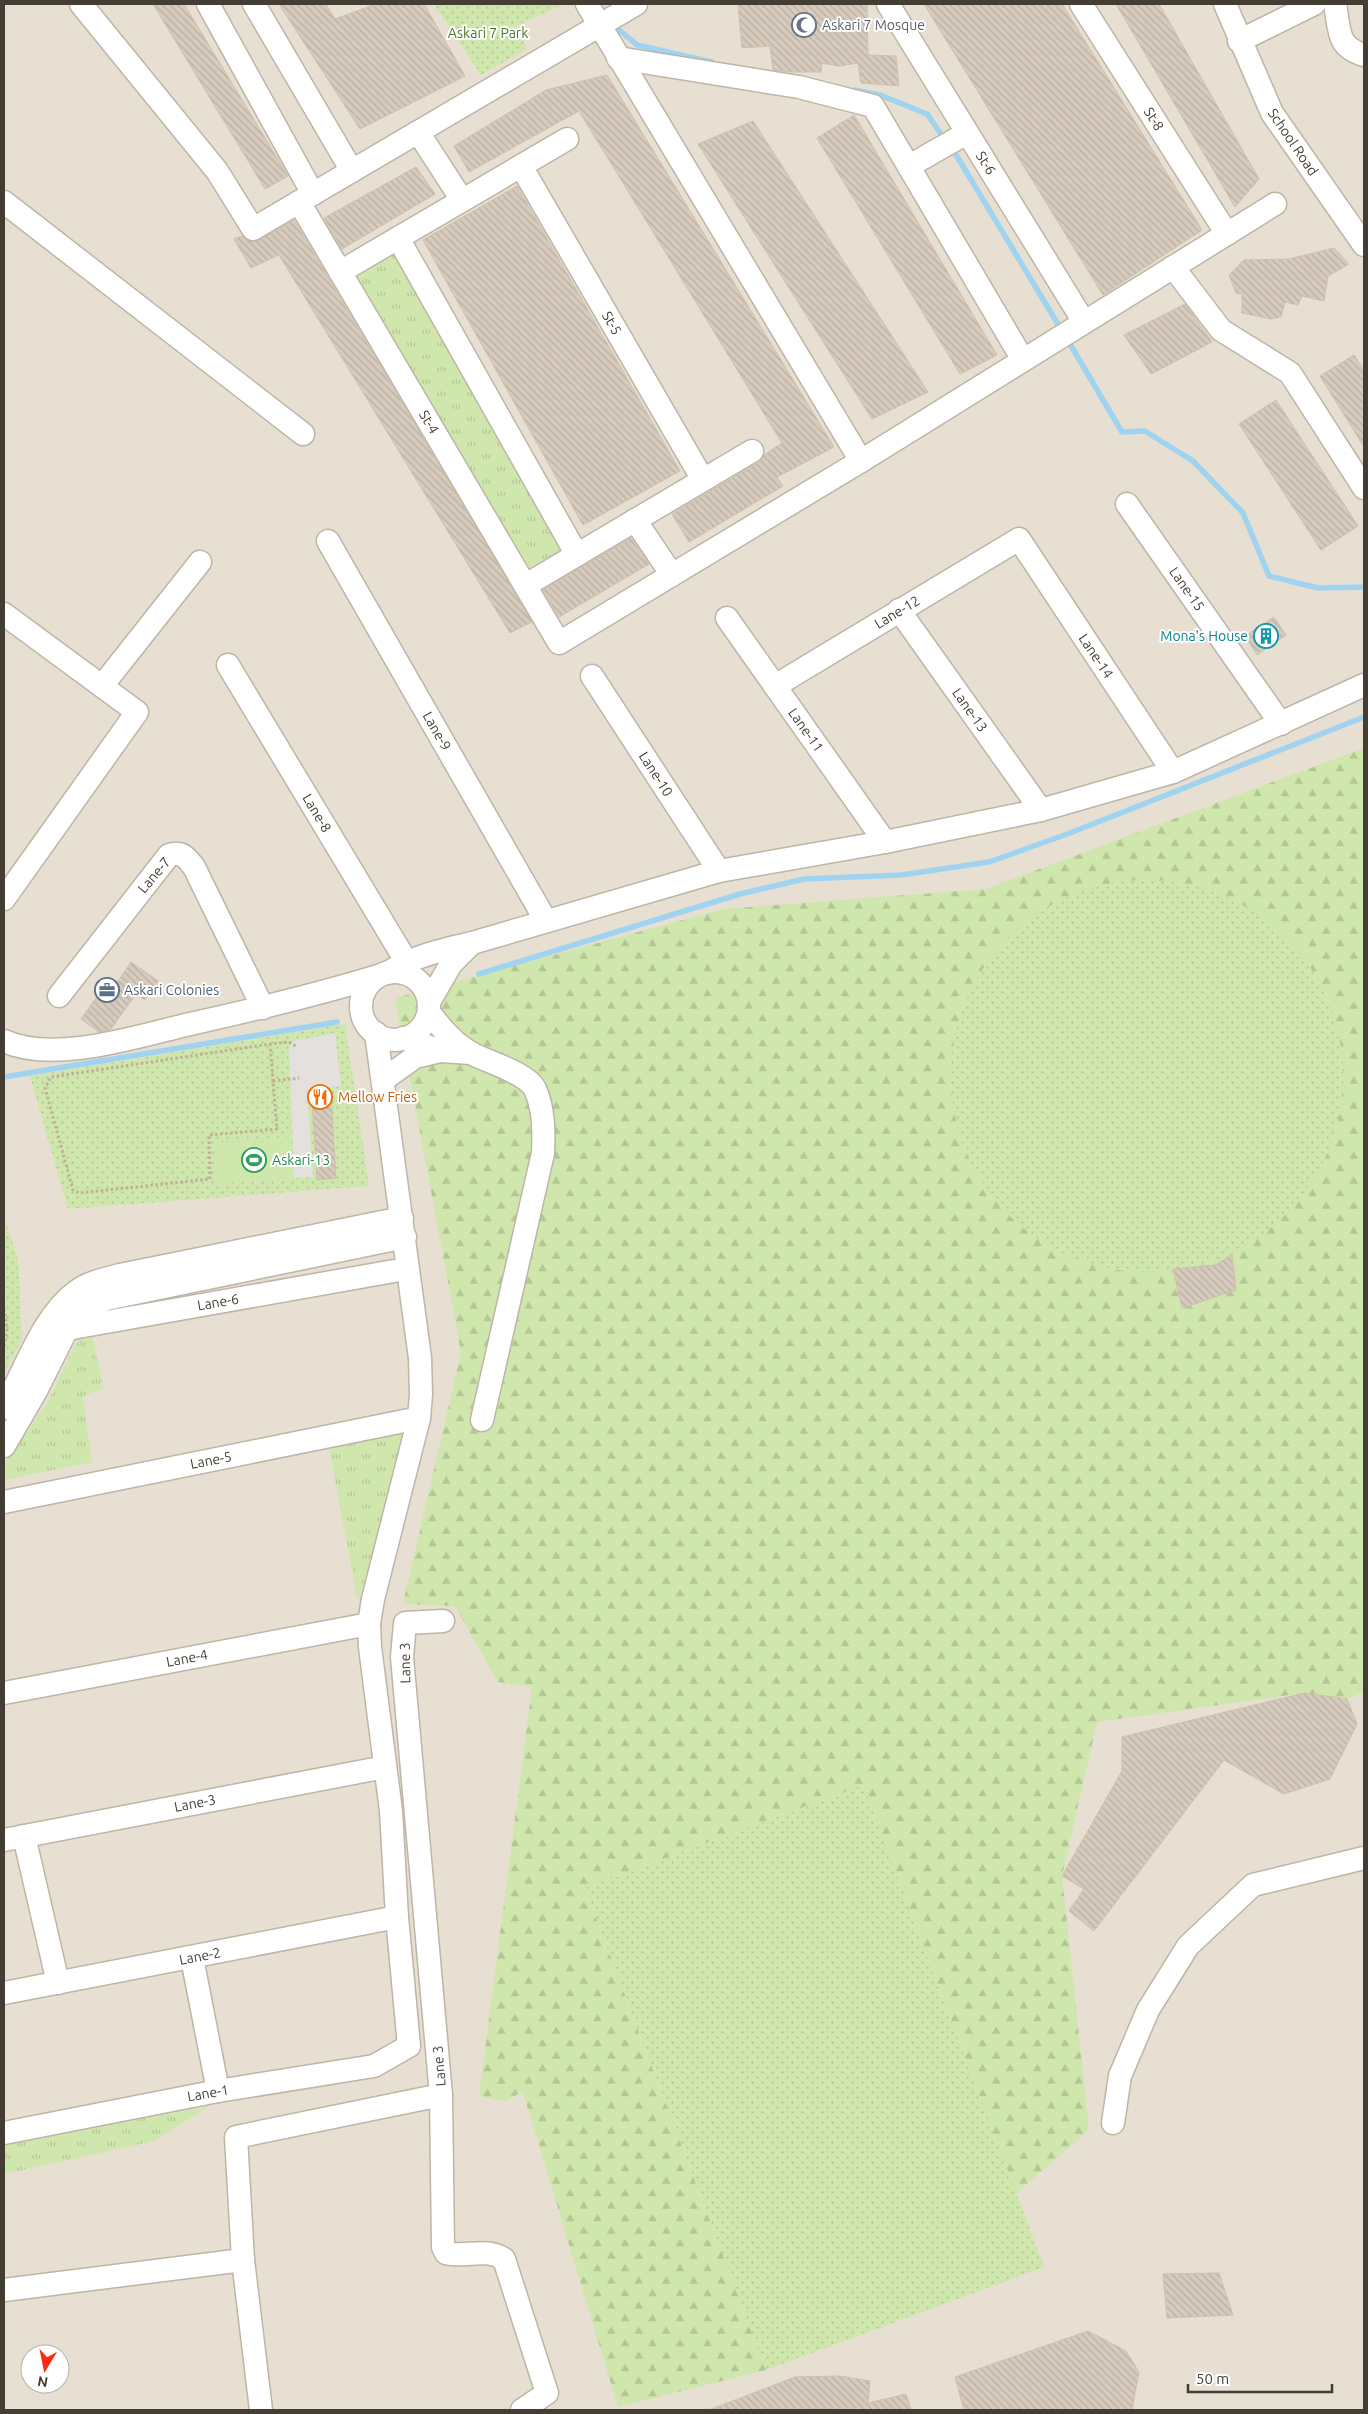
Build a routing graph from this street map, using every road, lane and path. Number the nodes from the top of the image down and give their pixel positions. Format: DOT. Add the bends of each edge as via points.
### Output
graph roads {
  1 [pos="81,4"];
  2 [pos="208,4"];
  3 [pos="254,4"];
  4 [pos="587,4"];
  5 [pos="636,4"];
  6 [pos="888,4"];
  7 [pos="1082,4"];
  8 [pos="1225,4"];
  9 [pos="1314,4"];
  10 [pos="1336,4"];
  11 [pos="599,26"];
  12 [pos="1239,41"];
  13 [pos="1364,55"];
  14 [pos="618,58"];
  15 [pos="418,132"];
  16 [pos="967,133"];
  17 [pos="567,139"];
  18 [pos="522,166"];
  19 [pos="909,166"];
  20 [pos="352,172"];
  21 [pos="306,198"];
  22 [pos="462,200"];
  23 [pos="4,202"];
  24 [pos="1275,204"];
  25 [pos="1226,234"];
  26 [pos="398,238"];
  27 [pos="1364,244"];
  28 [pos="1173,267"];
  29 [pos="340,272"];
  30 [pos="1084,322"];
  31 [pos="1023,360"];
  32 [pos="303,434"];
  33 [pos="752,451"];
  34 [pos="861,461"];
  35 [pos="703,480"];
  36 [pos="1364,488"];
  37 [pos="1127,504"];
  38 [pos="635,520"];
  39 [pos="1019,539"];
  40 [pos="328,542"];
  41 [pos="578,555"];
  42 [pos="200,562"];
  43 [pos="672,575"];
  44 [pos="526,585"];
  45 [pos="899,610"];
  46 [pos="4,614"];
  47 [pos="727,618"];
  48 [pos="228,665"];
  49 [pos="592,676"];
  50 [pos="1364,685"];
  51 [pos="102,686"];
  52 [pos="775,686"];
  53 [pos="1281,724"];
  54 [pos="1173,772"];
  55 [pos="1041,810"];
  56 [pos="885,842"];
  57 [pos="719,871"];
  58 [pos="4,899"];
  59 [pos="546,921"];
  60 [pos="472,943"];
  61 [pos="406,961"];
  62 [pos="382,974"];
  63 [pos="59,996"];
  64 [pos="362,999"];
  65 [pos="293,1001"];
  66 [pos="429,1007"];
  67 [pos="264,1008"];
  68 [pos="376,1033"];
  69 [pos="403,1038"];
  70 [pos="4,1041"];
  71 [pos="270,1044"];
  72 [pos="298,1047"];
  73 [pos="441,1051"];
  74 [pos="472,1054"];
  75 [pos="299,1078"];
  76 [pos="383,1080"];
  77 [pos="273,1081"];
  78 [pos="404,1227"];
  79 [pos="394,1271"];
  80 [pos="4,1309"];
  81 [pos="66,1329"];
  82 [pos="43,1332"];
  83 [pos="4,1347"];
  84 [pos="4,1408"];
  85 [pos="419,1418"];
  86 [pos="482,1420"];
  87 [pos="4,1446"];
  88 [pos="4,1502"];
  89 [pos="443,1621"];
  90 [pos="369,1624"];
  91 [pos="4,1693"];
  92 [pos="385,1767"];
  93 [pos="14,1838"];
  94 [pos="1364,1858"];
  95 [pos="397,1917"];
  96 [pos="192,1958"];
  97 [pos="58,1983"];
  98 [pos="4,1993"];
  99 [pos="218,2091"];
  100 [pos="441,2095"];
  101 [pos="1112,2123"];
  102 [pos="4,2133"];
  103 [pos="244,2260"];
  104 [pos="4,2290"];
  105 [pos="261,2410"];
  106 [pos="522,2410"];
  1 -- 21 [label="street" via="217,171 253,229"];
  2 -- 21 [label="street, St-4"];
  3 -- 20 [label="street"];
  4 -- 11 [label="street"];
  5 -- 11 [label="street"];
  6 -- 16 [label="street, St-6"];
  7 -- 25 [label="street, St-8"];
  8 -- 12 [label="street, School Road"];
  9 -- 12 [label="street"];
  10 -- 13 [label="street" via="1343,45"];
  11 -- 14 [label="street"];
  11 -- 15 [label="street"];
  12 -- 27 [label="street, School Road" via="1272,113"];
  14 -- 19 [label="street" via="799,87 873,106"];
  14 -- 34 [label="street"];
  15 -- 20 [label="street"];
  15 -- 22 [label="street"];
  16 -- 19 [label="street"];
  16 -- 30 [label="street, St-6"];
  17 -- 18 [label="street"];
  18 -- 22 [label="street"];
  18 -- 35 [label="street, St-5"];
  19 -- 31 [label="street"];
  20 -- 21 [label="street"];
  21 -- 29 [label="street, St-4"];
  22 -- 26 [label="street"];
  23 -- 32 [label="street"];
  24 -- 25 [label="street"];
  25 -- 28 [label="street"];
  26 -- 29 [label="street"];
  26 -- 41 [label="street"];
  28 -- 30 [label="street"];
  28 -- 36 [label="street" via="1221,330 1290,373"];
  29 -- 44 [label="street, St-4"];
  30 -- 31 [label="street"];
  31 -- 34 [label="street"];
  33 -- 35 [label="street"];
  34 -- 43 [label="street"];
  35 -- 38 [label="street"];
  37 -- 53 [label="street, Lane-15"];
  38 -- 41 [label="street"];
  38 -- 43 [label="street"];
  39 -- 45 [label="street, Lane-12"];
  39 -- 54 [label="street, Lane-14"];
  40 -- 59 [label="street, Lane-9"];
  41 -- 44 [label="street"];
  42 -- 51 [label="street"];
  43 -- 44 [label="street, St-4" via="559,643"];
  45 -- 52 [label="street, Lane-12"];
  45 -- 55 [label="street, Lane-13"];
  46 -- 51 [label="street"];
  47 -- 52 [label="street, Lane-11"];
  48 -- 61 [label="street, Lane-8"];
  49 -- 57 [label="street, Lane-10"];
  50 -- 53 [label="street"];
  51 -- 58 [label="street" via="136,712"];
  52 -- 56 [label="street, Lane-11"];
  53 -- 54 [label="street"];
  54 -- 55 [label="street"];
  55 -- 56 [label="street"];
  56 -- 57 [label="street"];
  57 -- 59 [label="street"];
  59 -- 60 [label="street"];
  60 -- 61 [label="street"];
  60 -- 66 [label="street" via="451,964"];
  61 -- 62 [label="street"];
  62 -- 64 [label="street" via="370,982"];
  62 -- 65 [label="street"];
  62 -- 66 [label="street" via="397,972 415,978 422,985"];
  63 -- 67 [label="street, Lane-7" via="168,855 177,853 184,855 194,867"];
  64 -- 65 [label="street" via="320,1004"];
  64 -- 68 [label="street" via="364,1018"];
  65 -- 67 [label="street"];
  66 -- 69 [label="street" via="420,1029"];
  66 -- 74 [label="street" via="450,1038"];
  67 -- 70 [label="street" via="91,1047 47,1050"];
  68 -- 69 [label="street" via="393,1039"];
  68 -- 76 [label="street"];
  69 -- 73 [label="street"];
  71 -- 72 [label="path" via="289,1042"];
  71 -- 77 [label="path"];
  71 -- 77 [label="path" via="51,1077 45,1088 73,1190 79,1193 210,1179 208,1135 277,1129"];
  73 -- 74 [label="street"];
  73 -- 76 [label="street" via="416,1057"];
  74 -- 86 [label="street" via="510,1070 534,1088 544,1123 544,1153"];
  75 -- 77 [label="path"];
  76 -- 78 [label="street"];
  78 -- 81 [label="street" via="106,1299 84,1309"];
  78 -- 82 [label="street" via="94,1282 77,1291 61,1306"];
  78 -- 85 [label="street" via="420,1358"];
  79 -- 81 [label="street, Lane-6"];
  80 -- 83 [label="path" via="7,1330"];
  81 -- 82 [label="street, Lane-6"];
  81 -- 87 [label="street" via="36,1391"];
  82 -- 84 [label="street"];
  85 -- 88 [label="street, Lane-5"];
  85 -- 90 [label="street"];
  89 -- 100 [label="street, Lane 3" via="405,1623 402,1657"];
  90 -- 91 [label="street, Lane-4"];
  90 -- 92 [label="street"];
  92 -- 93 [label="street, Lane-3"];
  92 -- 95 [label="street"];
  93 -- 97 [label="street"];
  94 -- 101 [label="street" via="1253,1885 1188,1946 1148,2010 1120,2076"];
  95 -- 96 [label="street, Lane-2"];
  95 -- 99 [label="street, Lane-1" via="409,2046 374,2066"];
  96 -- 97 [label="street, Lane-2"];
  96 -- 99 [label="street"];
  97 -- 98 [label="street, Lane-2"];
  99 -- 102 [label="street, Lane-1"];
  100 -- 103 [label="street, Lane 3" via="236,2137"];
  100 -- 106 [label="street" via="443,2247 446,2253 454,2255 482,2252 504,2259 548,2393"];
  103 -- 104 [label="street"];
  103 -- 105 [label="street, Lane 3"];
}
